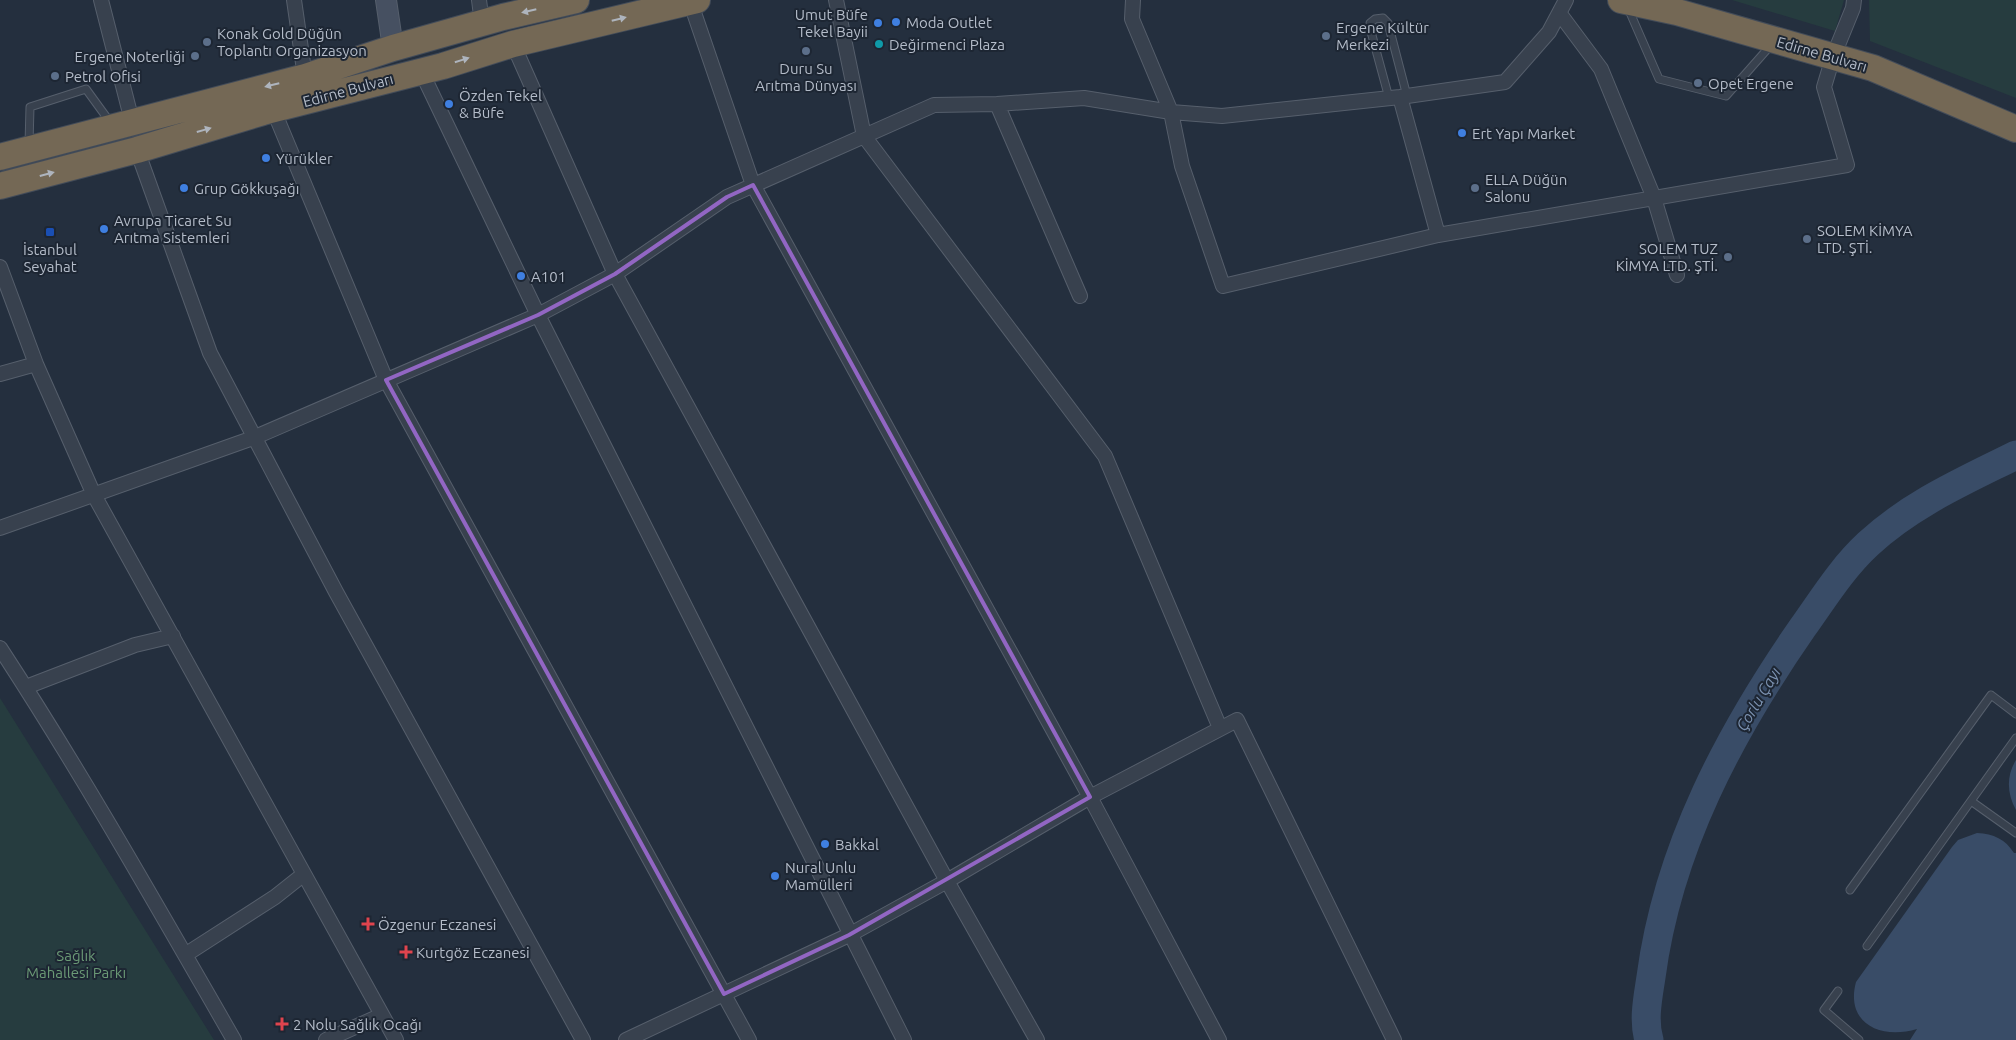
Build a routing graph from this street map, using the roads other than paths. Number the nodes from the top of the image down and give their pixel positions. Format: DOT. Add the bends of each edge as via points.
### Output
graph roads {
  1 [pos="101,0"];
  2 [pos="294,0"];
  3 [pos="386,0"];
  4 [pos="576,0"];
  5 [pos="836,0"];
  6 [pos="1134,0"];
  7 [pos="1566,0"];
  8 [pos="1854,0"];
  9 [pos="694,1"];
  10 [pos="1622,1"];
  11 [pos="481,12"];
  12 [pos="1560,14"];
  13 [pos="1775,40"];
  14 [pos="513,44"];
  15 [pos="393,48"];
  16 [pos="1833,57"];
  17 [pos="421,71"];
  18 [pos="305,77"];
  19 [pos="1399,97"];
  20 [pos="997,104"];
  21 [pos="273,109"];
  22 [pos="1172,112"];
  23 [pos="122,124"];
  24 [pos="2016,129"];
  25 [pos="864,136"];
  26 [pos="28,150"];
  27 [pos="137,150"];
  28 [pos="0,157"];
  29 [pos="753,185"];
  30 [pos="0,186"];
  31 [pos="1654,198"];
  32 [pos="1438,235"];
  33 [pos="0,267"];
  34 [pos="614,274"];
  35 [pos="1677,275"];
  36 [pos="1080,296"];
  37 [pos="538,315"];
  38 [pos="36,364"];
  39 [pos="0,374"];
  40 [pos="386,380"];
  41 [pos="253,438"];
  42 [pos="94,495"];
  43 [pos="0,528"];
  44 [pos="173,636"];
  45 [pos="0,648"];
  46 [pos="26,688"];
  47 [pos="2016,714"];
  48 [pos="1220,728"];
  49 [pos="2016,738"];
  50 [pos="1090,797"];
  51 [pos="1971,801"];
  52 [pos="2016,833"];
  53 [pos="304,874"];
  54 [pos="947,881"];
  55 [pos="1850,890"];
  56 [pos="849,935"];
  57 [pos="1867,946"];
  58 [pos="184,955"];
  59 [pos="1838,991"];
  60 [pos="724,994"];
  61 [pos="382,1016"];
  62 [pos="234,1040"];
  63 [pos="326,1040"];
  64 [pos="396,1040"];
  65 [pos="583,1040"];
  66 [pos="626,1040"];
  67 [pos="749,1040"];
  68 [pos="904,1040"];
  69 [pos="1037,1040"];
  70 [pos="1219,1040"];
  71 [pos="1394,1040"];
  72 [pos="1859,1040"];
  1 -- 23 [label="street"];
  2 -- 18 [label="street"];
  3 -- 15 [label="street"];
  4 -- 11 [label="highway, Edirne Bulvarı, one-way"];
  5 -- 25 [label="street"];
  6 -- 22 [label="street" via="1132,19"];
  7 -- 12 [label="street"];
  8 -- 16 [label="street"];
  14 -- 9 [label="highway, Edirne Bulvarı, one-way"];
  9 -- 29 [label="street"];
  10 -- 13 [label="highway, Edirne Bulvarı" via="1677,12"];
  10 -- 13 [label="lane" via="1659,79 1726,96"];
  11 -- 15 [label="highway, Edirne Bulvarı"];
  12 -- 19 [label="street" via="1549,32 1505,82"];
  12 -- 31 [label="street" via="1600,68"];
  13 -- 16 [label="highway, Edirne Bulvarı"];
  17 -- 14 [label="highway, Edirne Bulvarı, one-way"];
  14 -- 34 [label="street"];
  15 -- 18 [label="highway, Edirne Bulvarı"];
  16 -- 24 [label="highway, Edirne Bulvarı" via="1873,68"];
  16 -- 31 [label="street" via="1824,87 1847,165"];
  17 -- 21 [label="highway, Edirne Bulvarı"];
  17 -- 37 [label="street"];
  18 -- 23 [label="highway, Edirne Bulvarı, one-way"];
  19 -- 19 [label="lane" via="1370,28 1370,23 1376,18 1383,18 1388,23"];
  19 -- 22 [label="street" via="1222,116"];
  19 -- 32 [label="street"];
  20 -- 22 [label="street" via="1084,98"];
  20 -- 25 [label="street" via="934,105"];
  20 -- 36 [label="street"];
  27 -- 21 [label="highway, Edirne Bulvarı, one-way"];
  21 -- 40 [label="street"];
  22 -- 32 [label="street" via="1182,166 1223,286"];
  23 -- 26 [label="highway, Edirne Bulvarı"];
  23 -- 26 [label="lane" via="86,89 30,107"];
  25 -- 29 [label="street"];
  25 -- 48 [label="street" via="1105,456"];
  26 -- 28 [label="highway, Edirne Bulvarı"];
  30 -- 27 [label="highway, Edirne Bulvarı, one-way"];
  27 -- 41 [label="street" via="210,353"];
  29 -- 34 [label="street" via="727,197"];
  29 -- 50 [label="street"];
  31 -- 32 [label="street"];
  31 -- 35 [label="street"];
  33 -- 38 [label="street"];
  34 -- 37 [label="street"];
  34 -- 54 [label="street"];
  37 -- 40 [label="street"];
  37 -- 56 [label="street"];
  38 -- 39 [label="street"];
  38 -- 42 [label="street"];
  40 -- 41 [label="street"];
  40 -- 60 [label="street"];
  41 -- 42 [label="street"];
  41 -- 65 [label="street"];
  42 -- 43 [label="street"];
  42 -- 44 [label="street"];
  44 -- 46 [label="street" via="135,645"];
  44 -- 53 [label="street"];
  45 -- 46 [label="street"];
  46 -- 58 [label="street"];
  47 -- 55 [label="lane" via="1990,695"];
  48 -- 50 [label="street"];
  48 -- 71 [label="street" via="1237,720"];
  49 -- 51 [label="lane"];
  50 -- 54 [label="street"];
  50 -- 70 [label="street"];
  51 -- 52 [label="lane"];
  51 -- 57 [label="lane"];
  53 -- 58 [label="street" via="275,897"];
  53 -- 61 [label="street"];
  54 -- 56 [label="street"];
  54 -- 69 [label="street"];
  56 -- 60 [label="street"];
  56 -- 68 [label="street"];
  58 -- 62 [label="street"];
  59 -- 72 [label="lane" via="1824,1010"];
  60 -- 66 [label="street"];
  60 -- 67 [label="street"];
  61 -- 63 [label="street"];
  61 -- 64 [label="street"];
}
